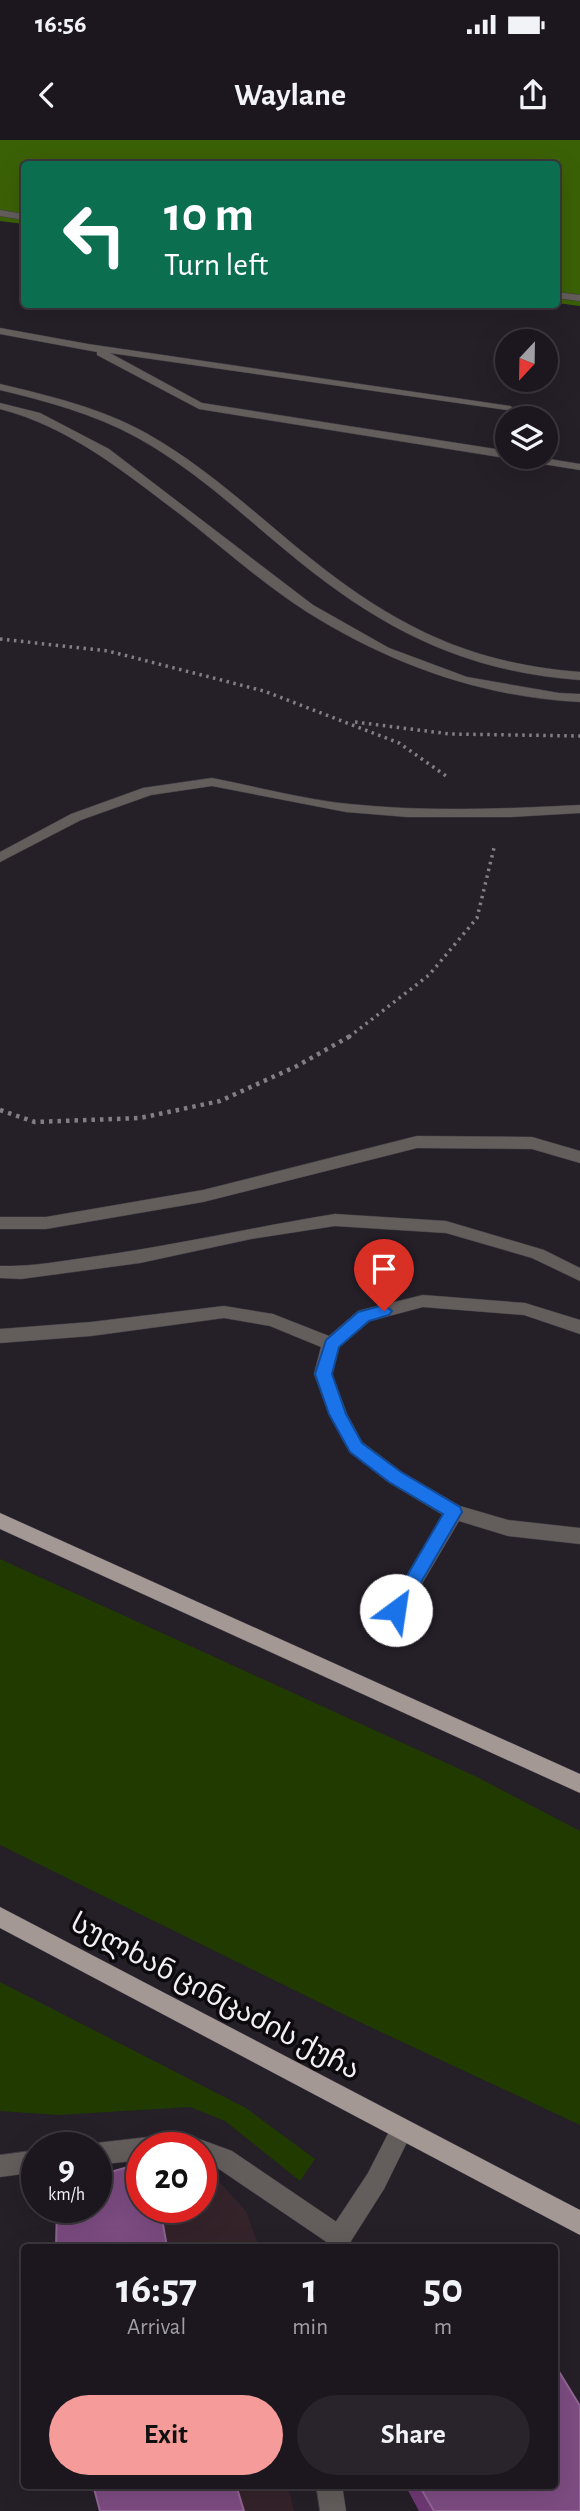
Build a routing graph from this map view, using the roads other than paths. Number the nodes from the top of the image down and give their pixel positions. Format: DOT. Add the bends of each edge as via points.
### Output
graph roads {
  1 [pos="0,213"];
  2 [pos="21,216"];
  3 [pos="560,296"];
  4 [pos="580,298"];
  5 [pos="0,331"];
  6 [pos="89,347"];
  7 [pos="0,387"];
  8 [pos="0,406"];
  9 [pos="495,407"];
  10 [pos="495,453"];
  11 [pos="558,464"];
  12 [pos="580,467"];
  13 [pos="580,676"];
  14 [pos="580,698"];
  15 [pos="580,809"];
  16 [pos="0,858"];
  17 [pos="580,1157"];
  18 [pos="0,1223"];
  19 [pos="0,1272"];
  20 [pos="580,1275"];
  21 [pos="580,1327"];
  22 [pos="0,1336"];
  23 [pos="331,1344"];
  24 [pos="454,1512"];
  25 [pos="0,1521"];
  26 [pos="580,1536"];
  27 [pos="396,1610"];
  28 [pos="580,1784"];
  29 [pos="0,1917"];
  30 [pos="402,2130"];
  31 [pos="217,2156"];
  32 [pos="21,2163"];
  33 [pos="0,2166"];
  34 [pos="580,2223"];
  35 [pos="338,2242"];
  36 [pos="330,2489"];
  37 [pos="333,2511"];
  1 -- 2 [label="street"];
  3 -- 4 [label="street"];
  5 -- 6 [label="street"];
  6 -- 9 [label="street"];
  6 -- 10 [label="street" via="198,406"];
  7 -- 13 [label="street" via="114,421 229,494 298,555 380,616 447,651 506,669"];
  8 -- 14 [label="street" via="36,415 106,451 309,608 384,651 464,680"];
  11 -- 12 [label="street"];
  15 -- 16 [label="street" via="407,813 346,808 212,782 148,791 76,817"];
  17 -- 18 [label="street" via="532,1143 417,1142 203,1196 46,1223"];
  19 -- 20 [label="street" via="140,1257 335,1220 446,1227 538,1254"];
  21 -- 23 [label="street" via="525,1309 423,1301 364,1316"];
  22 -- 23 [label="street" via="224,1312 273,1320"];
  23 -- 24 [label="street" via="324,1374 356,1447"];
  24 -- 26 [label="street" via="508,1528"];
  24 -- 27 [label="street"];
  25 -- 28 [label="main road"];
  29 -- 30 [label="main road, სულხან ცინცაძის ქუჩა"];
  30 -- 34 [label="main road, სულხან ცინცაძის ქუჩა"];
  30 -- 35 [label="street"];
  31 -- 35 [label="street"];
  32 -- 33 [label="street"];
  36 -- 37 [label="street"];
}
